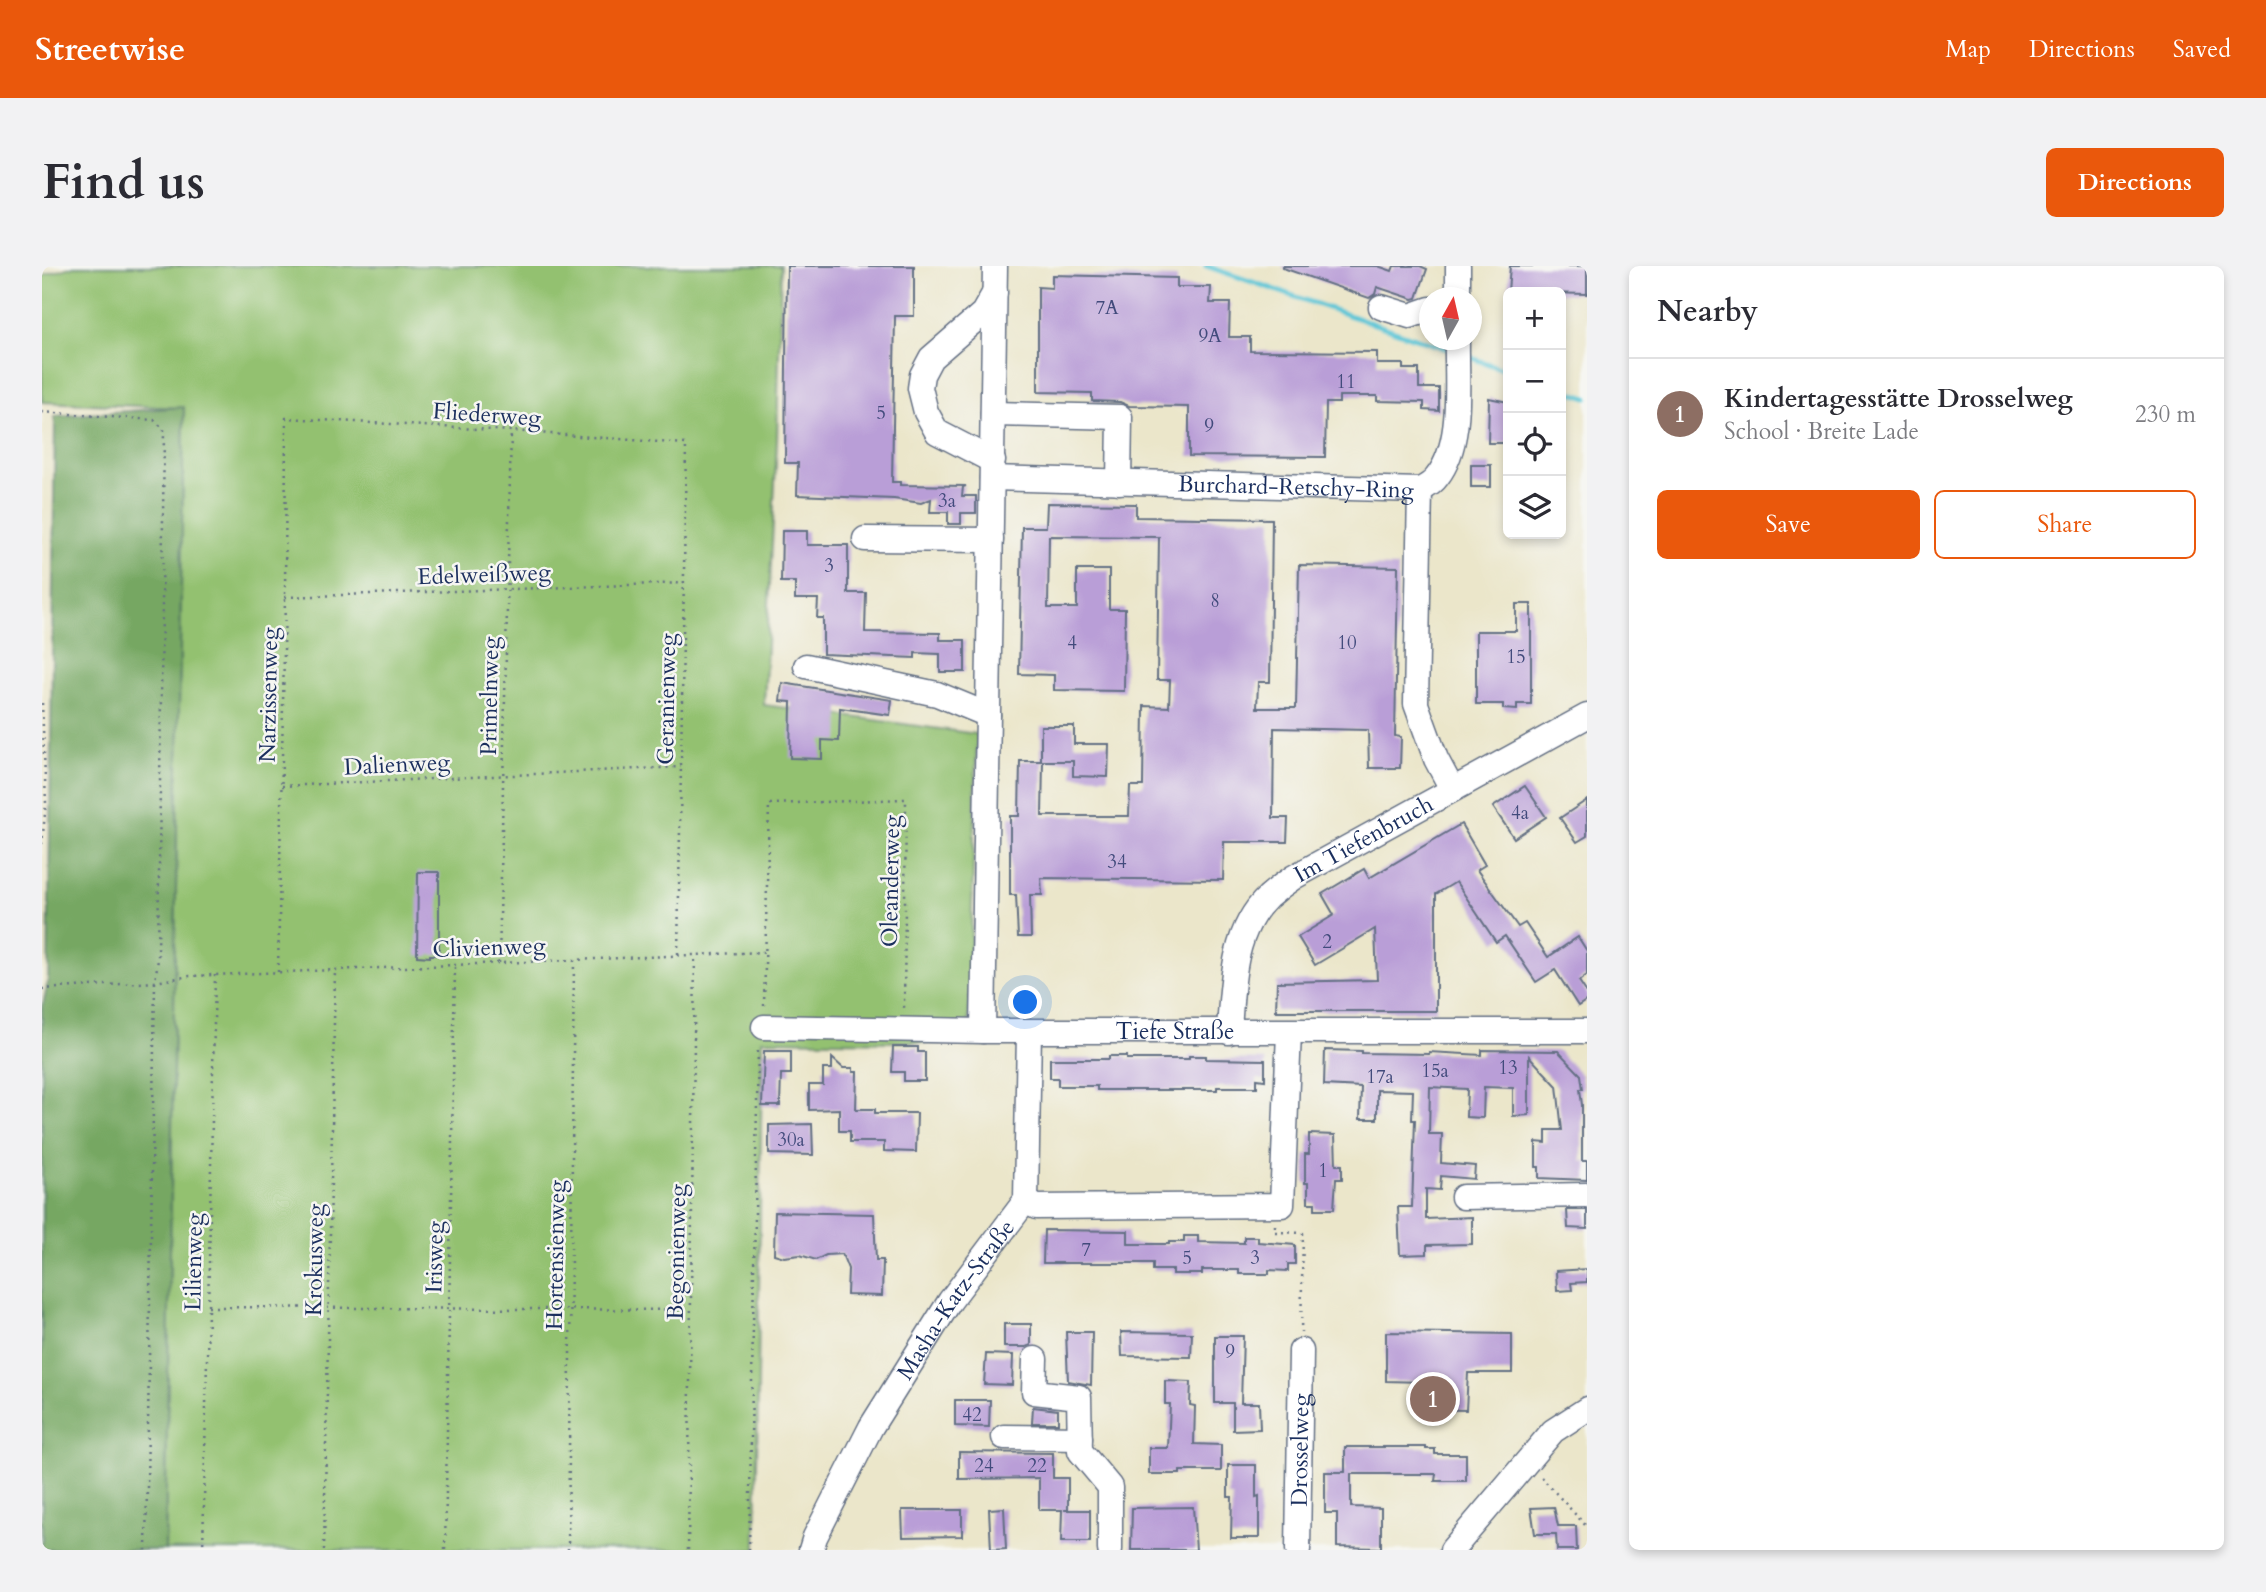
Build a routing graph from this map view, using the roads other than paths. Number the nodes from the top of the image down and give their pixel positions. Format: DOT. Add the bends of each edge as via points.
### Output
graph roads {
  1 [pos="995,266"];
  2 [pos="995,292"];
  3 [pos="1381,307"];
  4 [pos="1419,313"];
  5 [pos="1457,350"];
  6 [pos="993,414"];
  7 [pos="992,470"];
  8 [pos="1119,482"];
  9 [pos="1420,491"];
  10 [pos="865,539"];
  11 [pos="991,540"];
  12 [pos="806,666"];
  13 [pos="988,715"];
  14 [pos="1587,716"];
  15 [pos="1452,789"];
  16 [pos="764,1027"];
  17 [pos="982,1031"];
  18 [pos="1029,1031"];
  19 [pos="1289,1031"];
  20 [pos="1587,1031"];
  21 [pos="1229,1032"];
  22 [pos="1587,1195"];
  23 [pos="1463,1197"];
  24 [pos="1026,1200"];
  25 [pos="1301,1351"];
  26 [pos="1035,1359"];
  27 [pos="1587,1409"];
  28 [pos="1004,1437"];
  29 [pos="1080,1438"];
  30 [pos="811,1550"];
  31 [pos="1111,1550"];
  32 [pos="1298,1550"];
  33 [pos="1452,1550"];
  1 -- 2 [label="street"];
  2 -- 6 [label="street"];
  2 -- 7 [label="street" via="983,313 931,358 920,388 937,432"];
  3 -- 4 [label="street" via="1410,316"];
  5 -- 9 [label="street" via="1456,427 1449,457 1437,479"];
  6 -- 7 [label="street"];
  6 -- 8 [label="street" via="1120,418"];
  7 -- 8 [label="street, Burchard-Retschy-Ring"];
  7 -- 11 [label="street"];
  8 -- 9 [label="street, Burchard-Retschy-Ring"];
  9 -- 15 [label="street, Burchard-Retschy-Ring" via="1416,704"];
  10 -- 11 [label="street"];
  11 -- 13 [label="street"];
  12 -- 13 [label="street" via="937,694"];
  13 -- 17 [label="street"];
  14 -- 15 [label="street, Im Tiefenbruch"];
  15 -- 21 [label="street, Im Tiefenbruch" via="1294,877 1267,898 1249,921 1237,955"];
  16 -- 17 [label="street, Tiefe Straße"];
  17 -- 18 [label="street, Tiefe Straße"];
  18 -- 21 [label="street, Tiefe Straße"];
  18 -- 24 [label="street, Masha-Katz-Straße"];
  19 -- 20 [label="street, Tiefe Straße"];
  19 -- 21 [label="street, Tiefe Straße"];
  19 -- 24 [label="street" via="1282,1205 1036,1207"];
  22 -- 23 [label="street"];
  24 -- 30 [label="street, Masha-Katz-Straße" via="950,1301 871,1427"];
  25 -- 32 [label="street, Drosselweg"];
  26 -- 29 [label="street" via="1034,1392 1080,1397"];
  27 -- 33 [label="street" via="1553,1431"];
  28 -- 29 [label="street"];
  29 -- 31 [label="street" via="1080,1451 1110,1487"];
}
